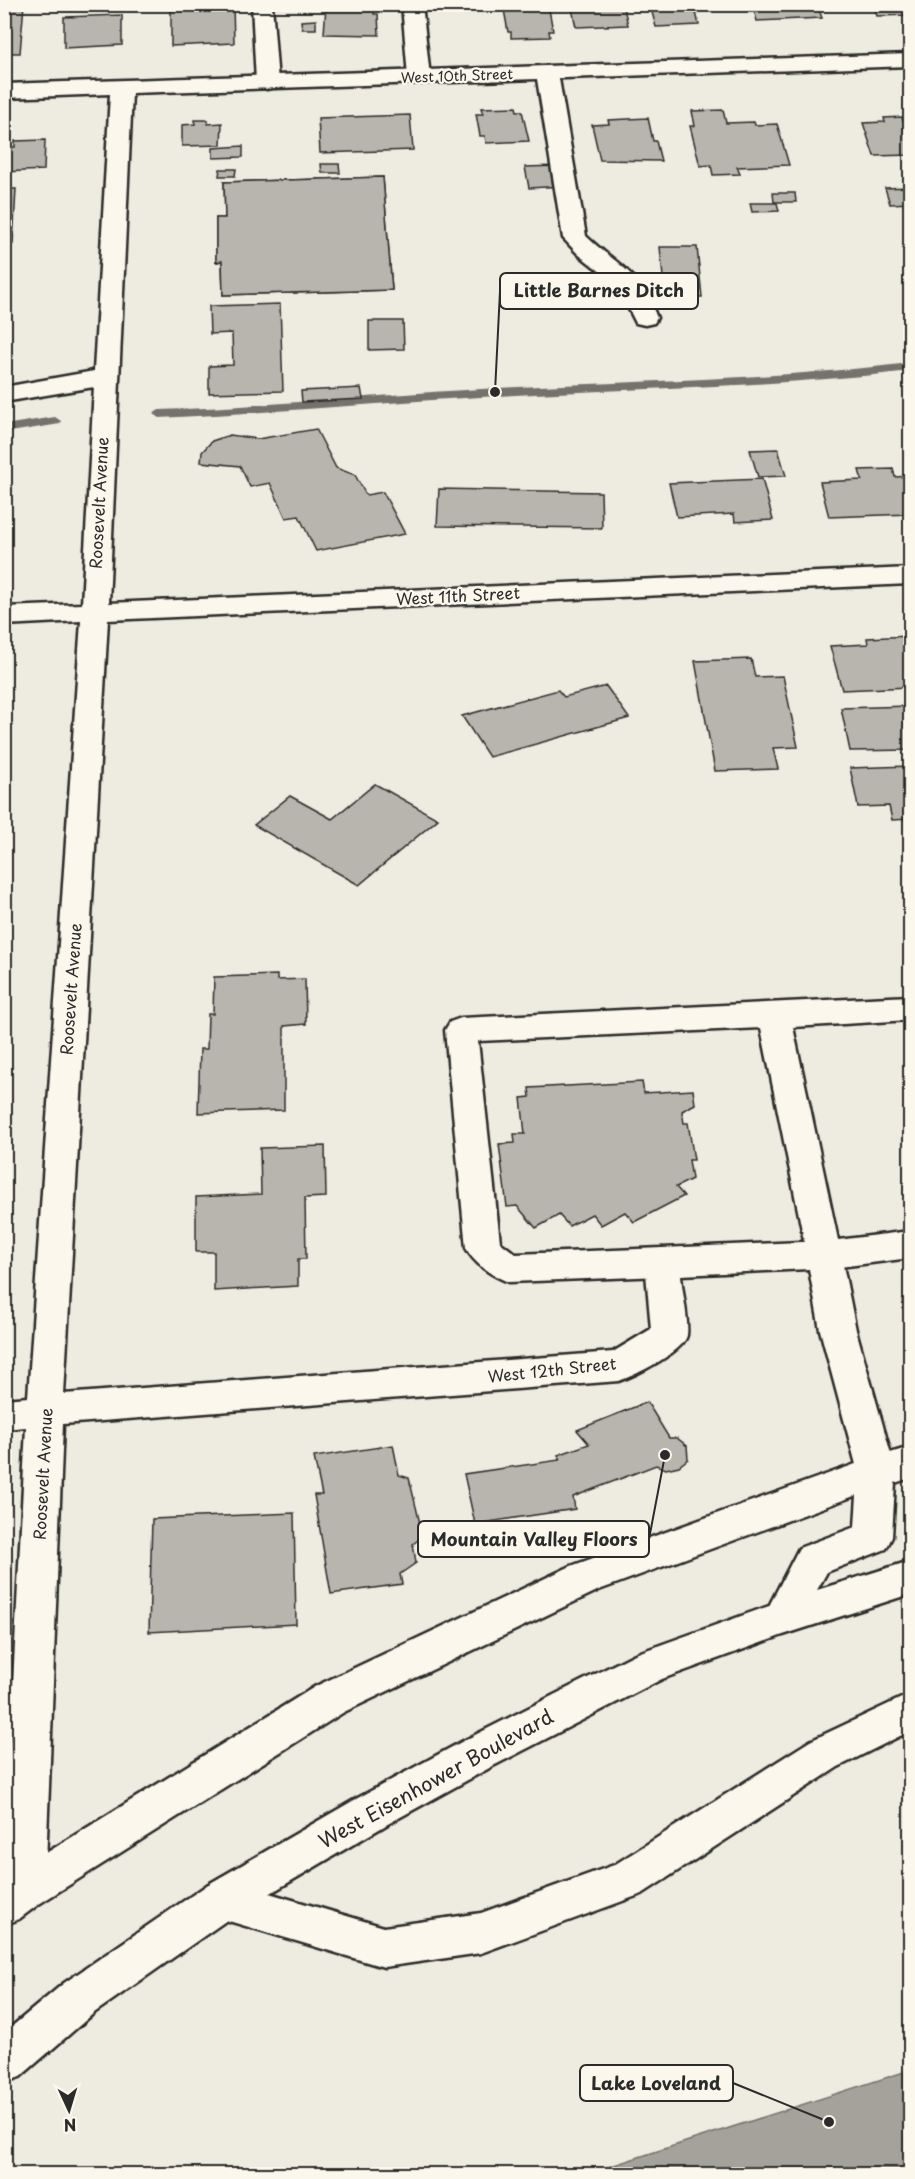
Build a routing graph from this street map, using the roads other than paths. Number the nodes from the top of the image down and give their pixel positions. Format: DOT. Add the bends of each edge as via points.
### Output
graph roads {
  1 [pos="262,4"];
  2 [pos="412,4"];
  3 [pos="910,60"];
  4 [pos="547,73"];
  5 [pos="419,77"];
  6 [pos="267,82"];
  7 [pos="121,87"];
  8 [pos="4,92"];
  9 [pos="645,318"];
  10 [pos="105,377"];
  11 [pos="4,395"];
  12 [pos="910,576"];
  13 [pos="95,612"];
  14 [pos="4,616"];
  15 [pos="910,1008"];
  16 [pos="774,1016"];
  17 [pos="910,1245"];
  18 [pos="824,1255"];
  19 [pos="662,1262"];
  20 [pos="45,1412"];
  21 [pos="4,1414"];
  22 [pos="894,1468"];
  23 [pos="910,1578"];
  24 [pos="783,1618"];
  25 [pos="910,1712"];
  26 [pos="14,1898"];
  27 [pos="222,1899"];
  28 [pos="4,2062"];
  1 -- 6 [label="main road"];
  2 -- 5 [label="main road"];
  3 -- 4 [label="main road, West 10th Street"];
  4 -- 5 [label="main road, West 10th Street"];
  4 -- 9 [label="main road" via="575,238 632,285"];
  5 -- 6 [label="main road, West 10th Street"];
  6 -- 7 [label="main road, West 10th Street"];
  7 -- 8 [label="main road, West 10th Street"];
  7 -- 10 [label="main road, Roosevelt Avenue"];
  10 -- 11 [label="main road"];
  10 -- 13 [label="main road, Roosevelt Avenue"];
  12 -- 13 [label="main road, West 11th Street"];
  13 -- 14 [label="main road, West 11th Street"];
  13 -- 20 [label="main road, Roosevelt Avenue"];
  15 -- 16 [label="main road"];
  16 -- 18 [label="main road"];
  16 -- 19 [label="main road" via="461,1030 483,1248 509,1268"];
  17 -- 18 [label="main road"];
  18 -- 19 [label="main road"];
  18 -- 22 [label="main road" via="838,1330"];
  19 -- 20 [label="main road, West 12th Street" via="669,1336 619,1366"];
  20 -- 21 [label="main road, West 12th Street"];
  20 -- 26 [label="main road, Roosevelt Avenue"];
  22 -- 24 [label="main road" via="873,1538 813,1560"];
  22 -- 26 [label="main road" via="585,1578 330,1699"];
  23 -- 24 [label="main road, West Eisenhower Boulevard"];
  24 -- 27 [label="main road, West Eisenhower Boulevard" via="649,1666 429,1779"];
  25 -- 27 [label="main road" via="824,1754 627,1880 481,1933 384,1947"];
  27 -- 28 [label="main road, West Eisenhower Boulevard" via="79,1998"];
}
